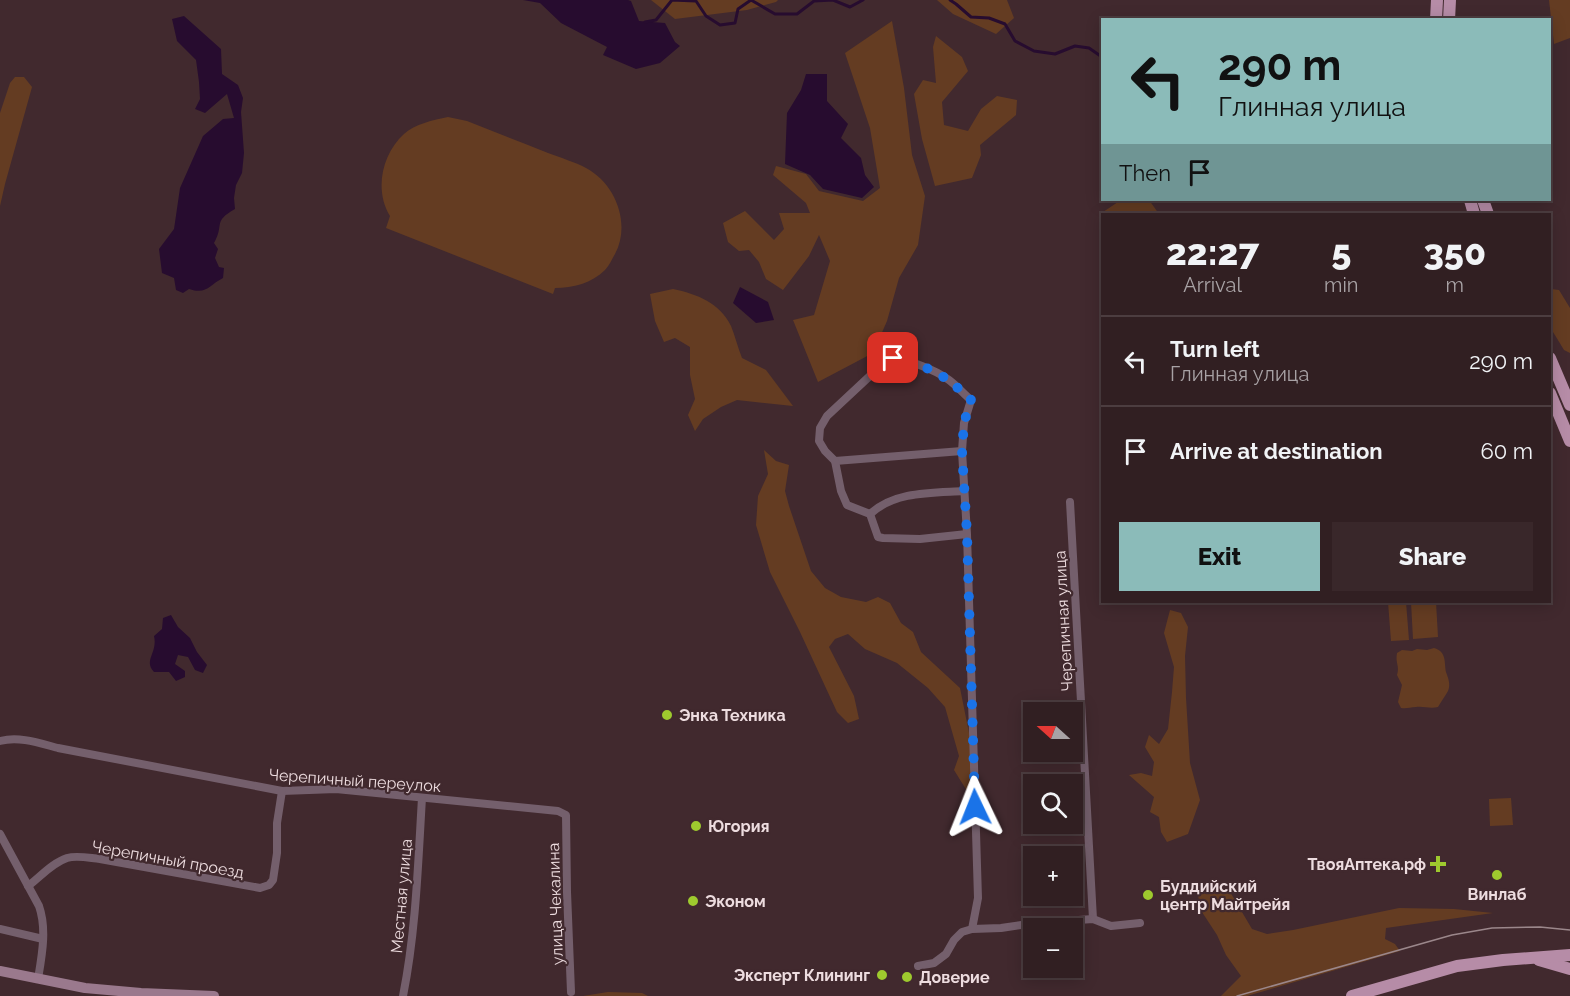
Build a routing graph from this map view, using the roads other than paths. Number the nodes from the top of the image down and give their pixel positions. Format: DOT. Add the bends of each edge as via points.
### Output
graph roads {
  1 [pos="1437,0"];
  2 [pos="1450,0"];
  3 [pos="1436,18"];
  4 [pos="1449,18"];
  5 [pos="1551,360"];
  6 [pos="1551,395"];
  7 [pos="1570,405"];
  8 [pos="1570,441"];
  9 [pos="962,451"];
  10 [pos="835,462"];
  11 [pos="964,491"];
  12 [pos="1070,502"];
  13 [pos="870,514"];
  14 [pos="967,534"];
  15 [pos="0,741"];
  16 [pos="282,791"];
  17 [pos="422,798"];
  18 [pos="566,815"];
  19 [pos="0,834"];
  20 [pos="28,886"];
  21 [pos="1093,919"];
  22 [pos="1140,923"];
  23 [pos="0,929"];
  24 [pos="972,929"];
  25 [pos="43,939"];
  26 [pos="1570,955"];
  27 [pos="1532,957"];
  28 [pos="918,966"];
  29 [pos="1570,969"];
  30 [pos="0,971"];
  31 [pos="38,979"];
  32 [pos="571,992"];
  33 [pos="214,996"];
  34 [pos="403,996"];
  35 [pos="1352,996"];
  1 -- 3 [label="main road"];
  2 -- 4 [label="main road"];
  5 -- 7 [label="main road"];
  6 -- 8 [label="main road"];
  9 -- 10 [label="street"];
  9 -- 10 [label="street" via="971,400 949,380 929,369 893,358 827,416 820,428 819,441"];
  9 -- 11 [label="street"];
  10 -- 13 [label="street" via="847,505"];
  11 -- 13 [label="street" via="911,495 878,506"];
  11 -- 14 [label="street"];
  12 -- 21 [label="street, Черепичная улица"];
  13 -- 14 [label="street" via="878,537 920,539"];
  14 -- 24 [label="street" via="978,898"];
  15 -- 16 [label="street, Черепичный переулок" via="29,741"];
  16 -- 17 [label="street, Черепичный переулок" via="336,789"];
  16 -- 20 [label="street, Черепичный проезд" via="273,880 269,885 260,888 80,857 58,862"];
  17 -- 18 [label="street, Черепичный переулок" via="558,811"];
  17 -- 34 [label="street, Местная улица"];
  18 -- 32 [label="street, улица Чекалина"];
  19 -- 20 [label="street"];
  20 -- 25 [label="street" via="43,917"];
  21 -- 22 [label="street" via="1111,926"];
  21 -- 24 [label="street"];
  23 -- 25 [label="street"];
  24 -- 28 [label="street" via="962,932 934,963"];
  25 -- 31 [label="street"];
  26 -- 27 [label="main road"];
  27 -- 29 [label="main road"];
  27 -- 35 [label="main road" via="1457,966"];
  30 -- 31 [label="main road"];
  31 -- 33 [label="main road" via="85,988"];
}
